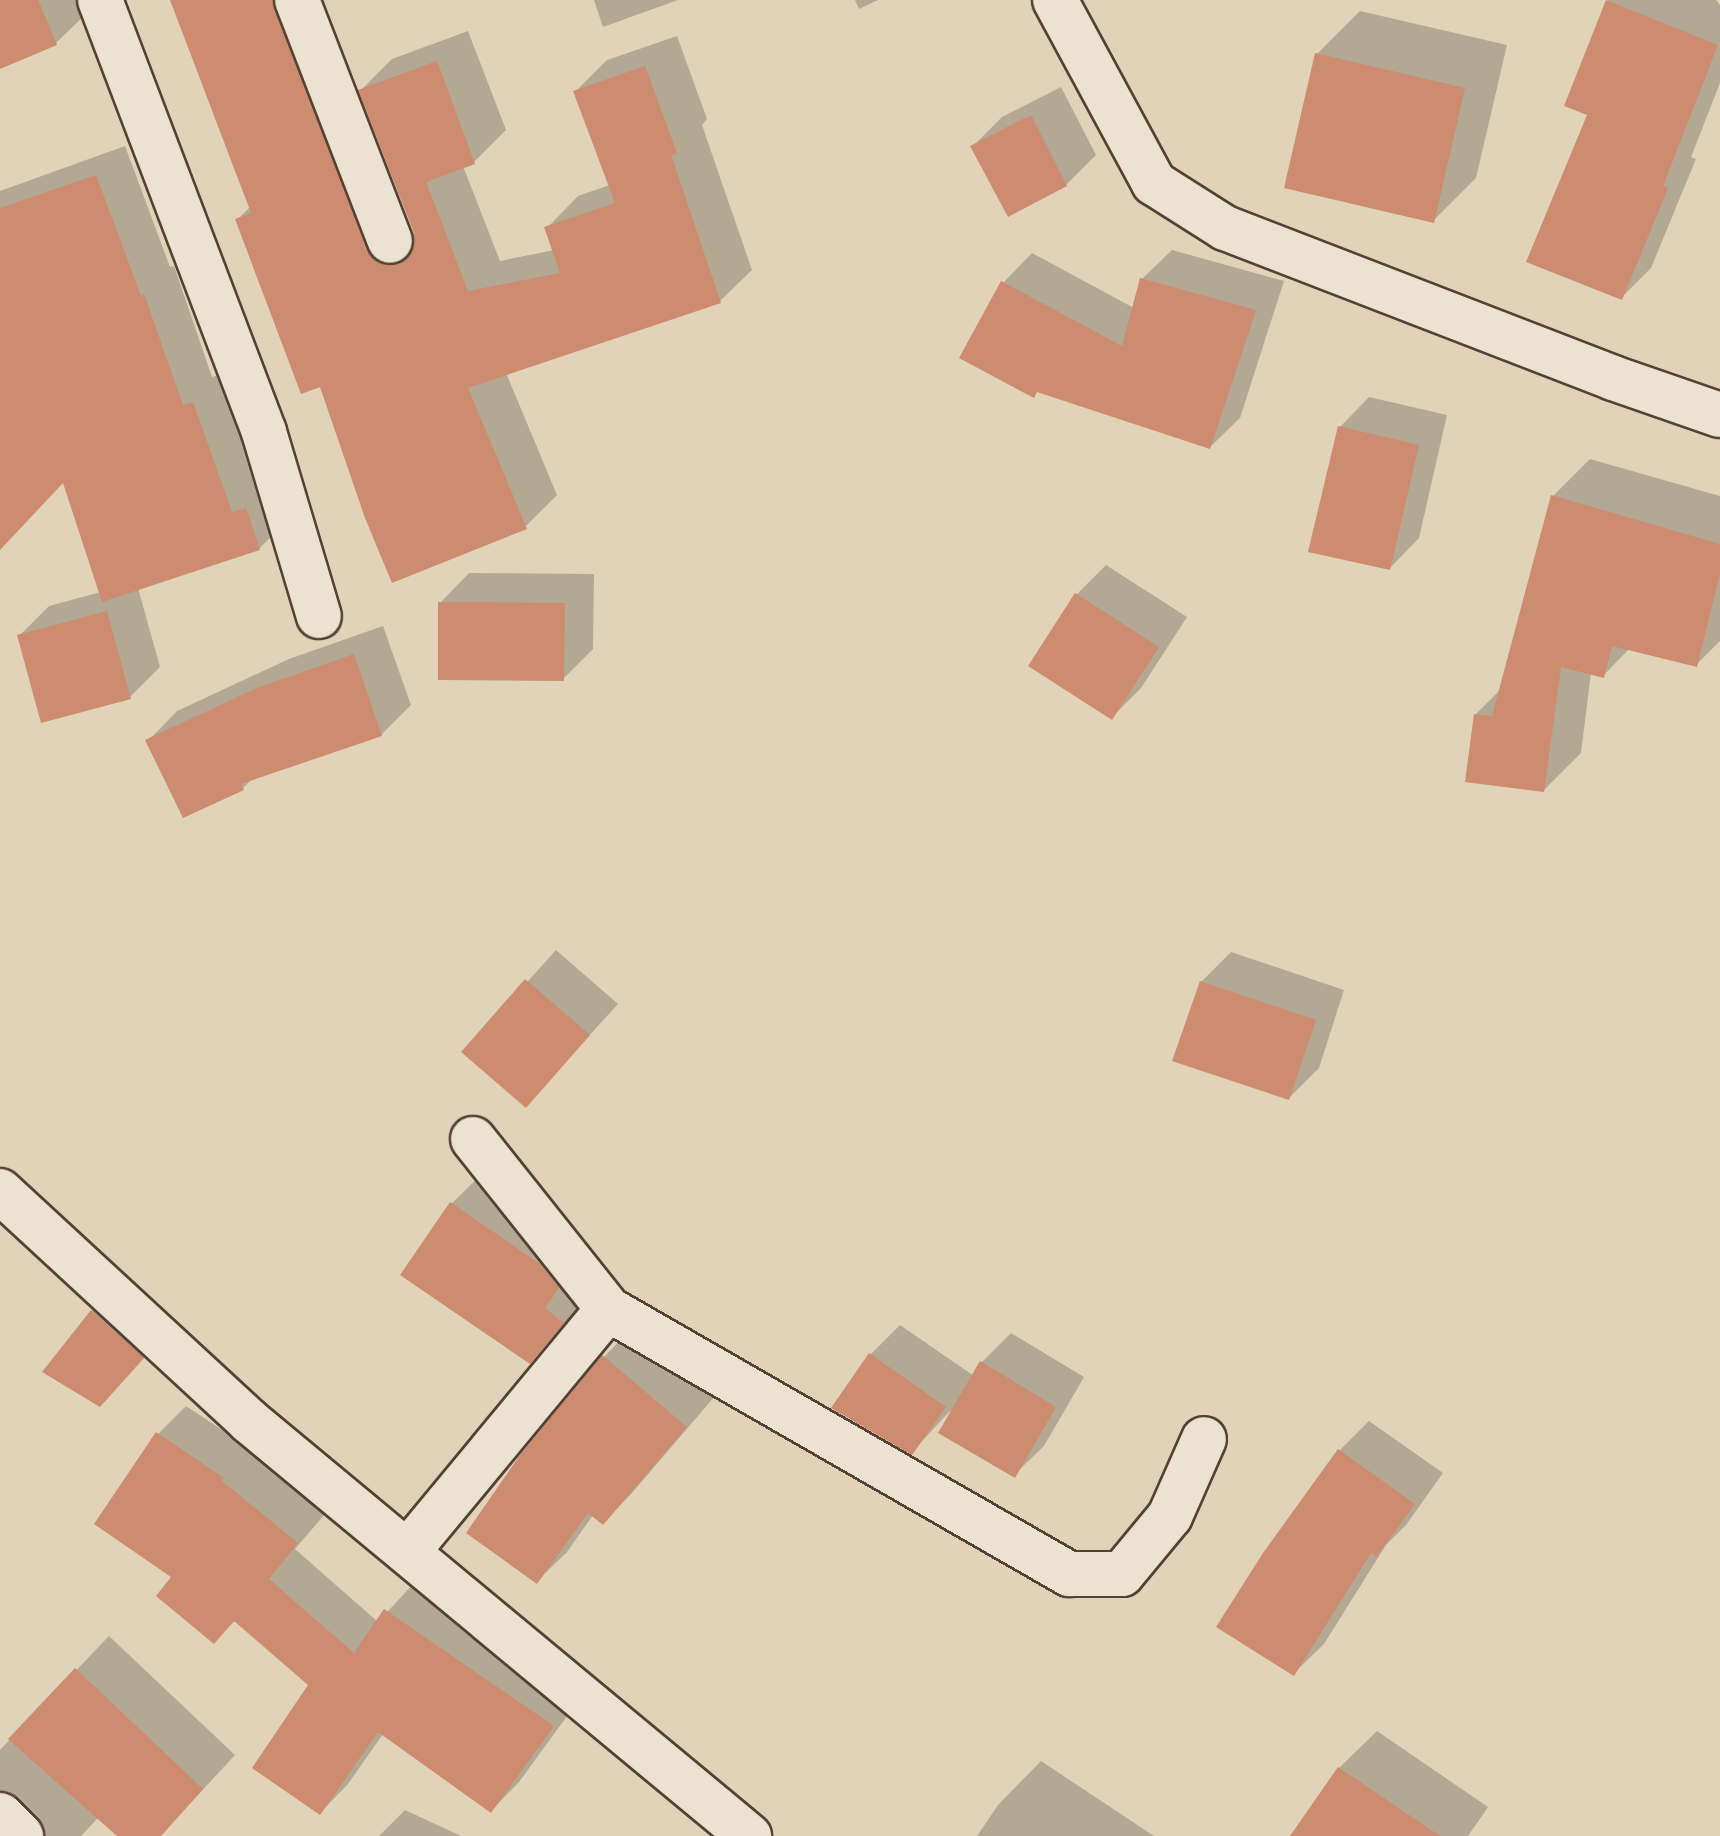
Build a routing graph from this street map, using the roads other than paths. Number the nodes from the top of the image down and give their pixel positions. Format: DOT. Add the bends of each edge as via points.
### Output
graph roads {
  1 [pos="100,0"];
  2 [pos="297,0"];
  3 [pos="1055,0"];
  4 [pos="390,241"];
  5 [pos="1720,415"];
  6 [pos="319,616"];
  7 [pos="473,1139"];
  8 [pos="0,1191"];
  9 [pos="608,1309"];
  10 [pos="1204,1439"];
  11 [pos="408,1551"];
  12 [pos="0,1815"];
  13 [pos="21,1836"];
  14 [pos="749,1836"];
  1 -- 6 [label="street" via="264,432"];
  2 -- 4 [label="street"];
  3 -- 5 [label="street" via="1154,183 1225,228"];
  7 -- 9 [label="street"];
  8 -- 11 [label="street" via="249,1421"];
  9 -- 10 [label="street" via="1069,1574 1122,1574 1170,1516"];
  9 -- 11 [label="street"];
  11 -- 14 [label="street"];
  12 -- 13 [label="street"];
}
